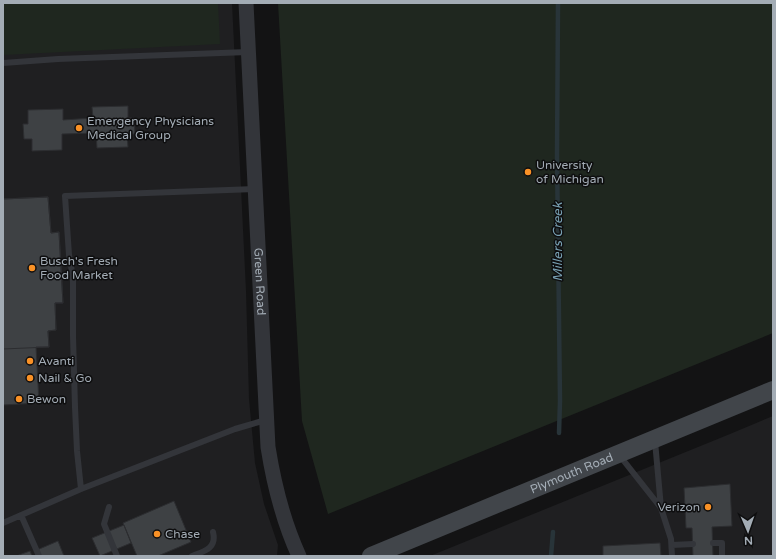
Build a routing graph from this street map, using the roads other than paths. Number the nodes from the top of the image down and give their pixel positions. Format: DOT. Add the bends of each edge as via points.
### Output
graph roads {
  1 [pos="246,3"];
  2 [pos="248,52"];
  3 [pos="3,63"];
  4 [pos="255,189"];
  5 [pos="773,390"];
  6 [pos="266,420"];
  7 [pos="655,439"];
  8 [pos="619,454"];
  9 [pos="81,489"];
  10 [pos="109,507"];
  11 [pos="661,508"];
  12 [pos="21,515"];
  13 [pos="3,523"];
  14 [pos="213,532"];
  15 [pos="713,543"];
  16 [pos="693,544"];
  17 [pos="672,545"];
  18 [pos="39,556"];
  19 [pos="117,556"];
  20 [pos="192,556"];
  21 [pos="299,556"];
  22 [pos="371,556"];
  23 [pos="672,556"];
  24 [pos="722,556"];
  1 -- 2 [label="street, Green Road"];
  2 -- 3 [label="lane"];
  2 -- 4 [label="street, Green Road"];
  4 -- 6 [label="street, Green Road"];
  4 -- 9 [label="lane" via="65,196 73,277 75,400"];
  5 -- 7 [label="main road, Plymouth Road"];
  6 -- 9 [label="lane" via="235,429"];
  6 -- 21 [label="street, Green Road" via="272,477 280,508"];
  7 -- 8 [label="main road, Plymouth Road"];
  7 -- 11 [label="lane"];
  8 -- 11 [label="lane"];
  8 -- 22 [label="main road, Plymouth Road"];
  9 -- 12 [label="lane"];
  10 -- 19 [label="lane" via="104,524"];
  11 -- 17 [label="lane"];
  12 -- 13 [label="lane"];
  12 -- 18 [label="lane"];
  14 -- 20 [label="lane" via="213,545 208,550"];
  15 -- 24 [label="lane" via="722,543"];
  16 -- 17 [label="lane"];
  17 -- 23 [label="lane"];
}
